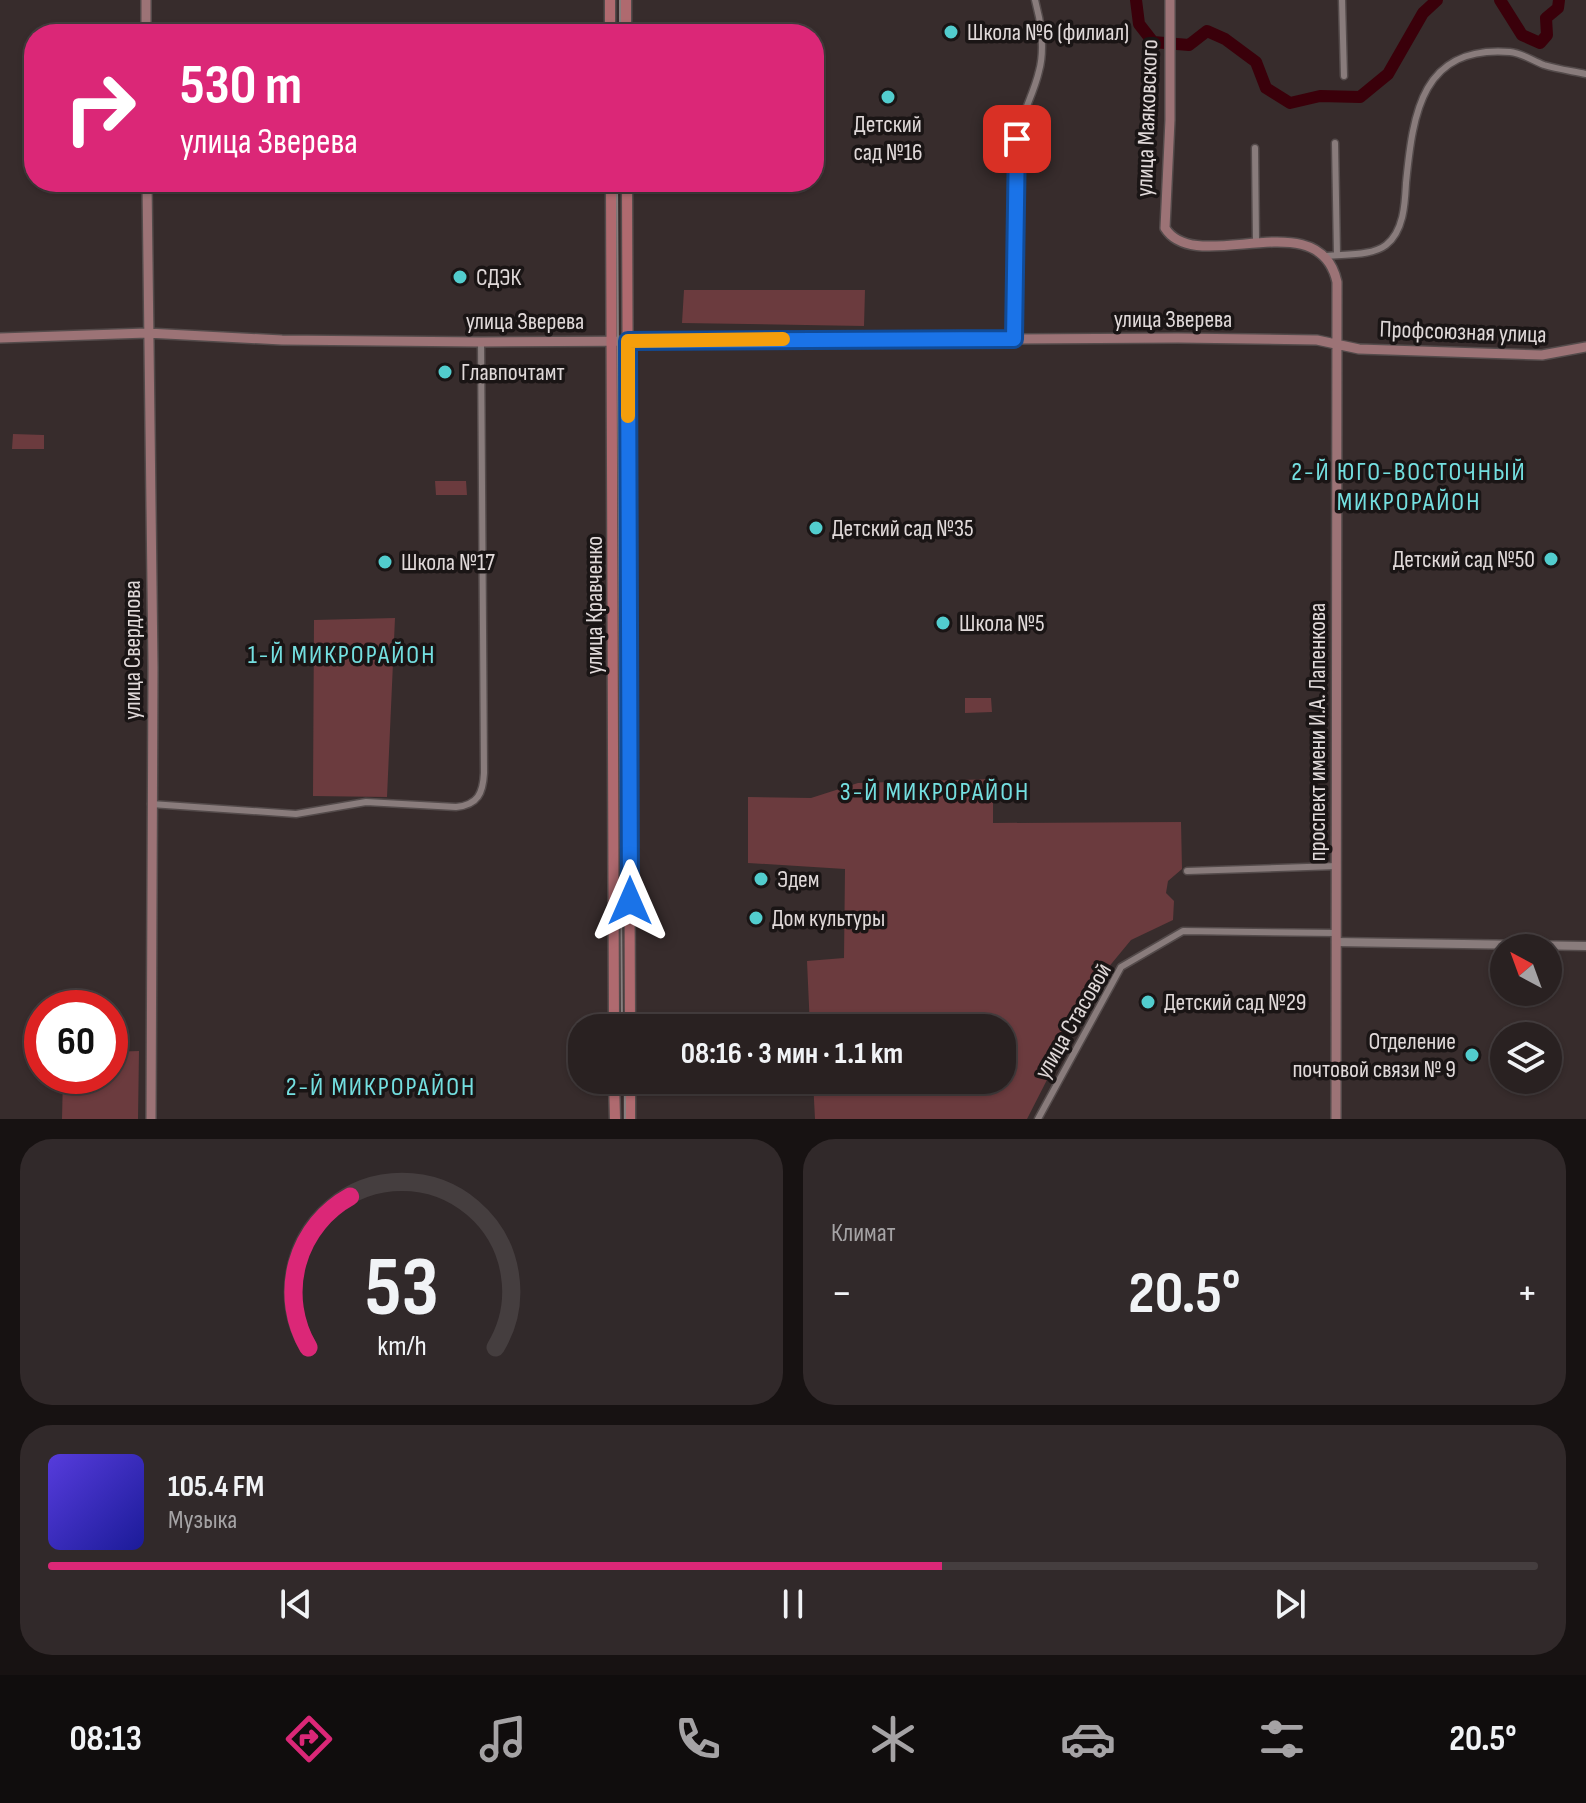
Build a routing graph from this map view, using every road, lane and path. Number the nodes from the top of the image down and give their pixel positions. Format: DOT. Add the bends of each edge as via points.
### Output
graph roads {
  1 [pos="146,0"];
  2 [pos="610,0"];
  3 [pos="626,0"];
  4 [pos="1035,0"];
  5 [pos="1170,0"];
  6 [pos="1342,0"];
  7 [pos="146,24"];
  8 [pos="610,24"];
  9 [pos="626,24"];
  10 [pos="1586,74"];
  11 [pos="1344,76"];
  12 [pos="1335,143"];
  13 [pos="1255,148"];
  14 [pos="147,192"];
  15 [pos="611,192"];
  16 [pos="627,192"];
  17 [pos="1256,241"];
  18 [pos="1332,255"];
  19 [pos="628,267"];
  20 [pos="613,268"];
  21 [pos="147,333"];
  22 [pos="0,338"];
  23 [pos="1014,339"];
  24 [pos="613,341"];
  25 [pos="628,341"];
  26 [pos="481,342"];
  27 [pos="1339,345"];
  28 [pos="1586,347"];
  29 [pos="613,433"];
  30 [pos="628,433"];
  31 [pos="614,490"];
  32 [pos="629,490"];
  33 [pos="614,524"];
  34 [pos="629,524"];
  35 [pos="614,573"];
  36 [pos="629,573"];
  37 [pos="614,624"];
  38 [pos="629,624"];
  39 [pos="613,674"];
  40 [pos="629,674"];
  41 [pos="613,722"];
  42 [pos="629,722"];
  43 [pos="150,804"];
  44 [pos="1337,866"];
  45 [pos="1187,871"];
  46 [pos="1336,938"];
  47 [pos="1586,946"];
  48 [pos="614,1013"];
  49 [pos="630,1013"];
  50 [pos="614,1094"];
  51 [pos="630,1094"];
  52 [pos="151,1119"];
  53 [pos="615,1119"];
  54 [pos="630,1119"];
  55 [pos="1038,1119"];
  56 [pos="1336,1119"];
  1 -- 7 [label="main road"];
  2 -- 8 [label="main road"];
  3 -- 9 [label="main road"];
  4 -- 23 [label="street" via="1041,19 1039,71 1017,139"];
  5 -- 17 [label="main road, улица Маяковского" via="1164,219 1169,235 1193,246"];
  6 -- 11 [label="street"];
  10 -- 18 [label="street" via="1514,52 1478,52 1442,67 1420,102 1396,234 1373,251"];
  12 -- 18 [label="street"];
  13 -- 17 [label="street"];
  14 -- 21 [label="main road, улица Свердлова"];
  15 -- 20 [label="main road, улица Кравченко"];
  16 -- 19 [label="main road, улица Кравченко"];
  17 -- 18 [label="main road"];
  18 -- 27 [label="main road, проспект имени И.А. Лапенкова"];
  19 -- 20 [label="street"];
  19 -- 25 [label="main road, улица Кравченко"];
  20 -- 24 [label="main road, улица Кравченко"];
  21 -- 22 [label="main road, улица Зверева"];
  21 -- 26 [label="main road, улица Зверева"];
  21 -- 43 [label="main road, улица Свердлова"];
  23 -- 25 [label="main road, улица Зверева"];
  23 -- 27 [label="main road, улица Зверева" via="1317,340"];
  24 -- 25 [label="main road, улица Зверева"];
  24 -- 26 [label="main road, улица Зверева"];
  24 -- 29 [label="main road, улица Кравченко"];
  25 -- 30 [label="main road, улица Кравченко"];
  26 -- 43 [label="street" via="484,773 478,799 456,807 366,802 296,814"];
  27 -- 28 [label="main road, Профсоюзная улица" via="1542,355"];
  27 -- 44 [label="main road, проспект имени И.А. Лапенкова"];
  29 -- 30 [label="street"];
  29 -- 31 [label="main road, улица Кравченко"];
  30 -- 32 [label="main road, улица Кравченко"];
  31 -- 32 [label="street"];
  31 -- 33 [label="main road, улица Кравченко"];
  32 -- 34 [label="main road, улица Кравченко"];
  33 -- 34 [label="street"];
  33 -- 35 [label="main road, улица Кравченко"];
  34 -- 36 [label="main road, улица Кравченко"];
  35 -- 36 [label="street"];
  35 -- 37 [label="main road, улица Кравченко"];
  36 -- 38 [label="main road, улица Кравченко"];
  37 -- 38 [label="street"];
  37 -- 39 [label="main road, улица Кравченко"];
  38 -- 40 [label="main road, улица Кравченко"];
  39 -- 40 [label="street"];
  39 -- 41 [label="main road, улица Кравченко"];
  40 -- 42 [label="main road, улица Кравченко"];
  41 -- 42 [label="street"];
  41 -- 48 [label="main road, улица Кравченко"];
  42 -- 49 [label="main road, улица Кравченко"];
  43 -- 52 [label="main road, улица Свердлова"];
  44 -- 45 [label="street"];
  44 -- 46 [label="main road, проспект имени И.А. Лапенкова"];
  46 -- 47 [label="street"];
  46 -- 55 [label="street, улица Стасовой" via="1183,931 1137,955 1121,967"];
  46 -- 56 [label="main road, проспект имени И.А. Лапенкова"];
  48 -- 49 [label="street"];
  50 -- 53 [label="main road"];
  51 -- 54 [label="main road"];
}
